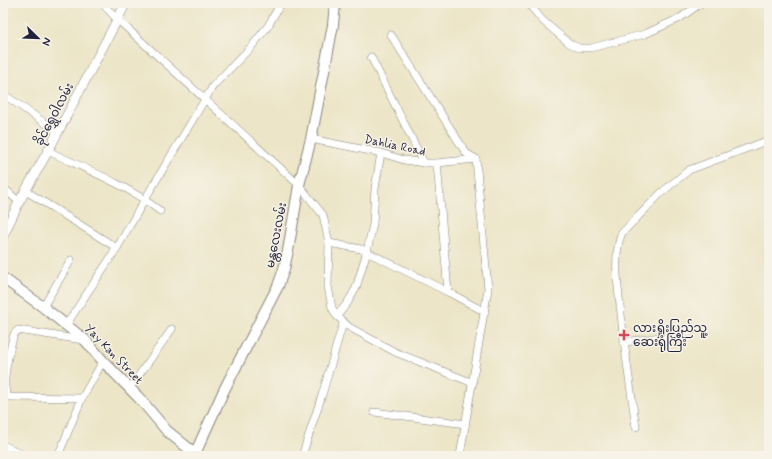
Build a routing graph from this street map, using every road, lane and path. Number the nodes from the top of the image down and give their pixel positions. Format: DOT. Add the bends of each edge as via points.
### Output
graph roads {
  1 [pos="102,3"];
  2 [pos="126,3"];
  3 [pos="281,3"];
  4 [pos="335,3"];
  5 [pos="528,3"];
  6 [pos="701,3"];
  7 [pos="117,19"];
  8 [pos="391,35"];
  9 [pos="371,57"];
  10 [pos="4,97"];
  11 [pos="205,99"];
  12 [pos="58,132"];
  13 [pos="311,139"];
  14 [pos="769,140"];
  15 [pos="48,151"];
  16 [pos="381,153"];
  17 [pos="476,159"];
  18 [pos="424,163"];
  19 [pos="437,163"];
  20 [pos="299,185"];
  21 [pos="3,187"];
  22 [pos="26,191"];
  23 [pos="144,199"];
  24 [pos="19,202"];
  25 [pos="160,211"];
  26 [pos="3,236"];
  27 [pos="329,243"];
  28 [pos="117,248"];
  29 [pos="367,252"];
  30 [pos="71,260"];
  31 [pos="3,278"];
  32 [pos="448,292"];
  33 [pos="44,307"];
  34 [pos="485,312"];
  35 [pos="337,316"];
  36 [pos="343,323"];
  37 [pos="66,325"];
  38 [pos="172,329"];
  39 [pos="692,330"];
  40 [pos="85,340"];
  41 [pos="624,342"];
  42 [pos="103,361"];
  43 [pos="473,383"];
  44 [pos="129,388"];
  45 [pos="82,398"];
  46 [pos="374,412"];
  47 [pos="466,424"];
  48 [pos="636,427"];
  49 [pos="3,445"];
  50 [pos="195,455"];
  51 [pos="26,456"];
  52 [pos="58,456"];
  53 [pos="302,456"];
  54 [pos="460,456"];
  1 -- 7 [label="street"];
  2 -- 7 [label="street, ခိုင်ရွှေဝါလမ်း"];
  3 -- 11 [label="street" via="268,26 213,86"];
  4 -- 13 [label="main road, မန္တလေးလမ်း"];
  5 -- 6 [label="street" via="543,21 569,43 579,48 591,48 645,34 680,18"];
  7 -- 11 [label="street"];
  7 -- 12 [label="street, ခိုင်ရွှေဝါလမ်း"];
  8 -- 17 [label="street" via="466,153"];
  9 -- 18 [label="street"];
  10 -- 12 [label="street"];
  11 -- 20 [label="street"];
  11 -- 23 [label="street"];
  12 -- 15 [label="street, ခိုင်ရွှေဝါလမ်း"];
  13 -- 16 [label="street, Dahlia Road"];
  13 -- 20 [label="main road, မန္တလေးလမ်း"];
  14 -- 41 [label="street" via="689,170 661,193 622,233 616,268"];
  15 -- 22 [label="street, ခိုင်ရွှေဝါလမ်း"];
  15 -- 23 [label="street"];
  16 -- 18 [label="street, Dahlia Road"];
  16 -- 29 [label="street" via="373,224"];
  17 -- 19 [label="street, Dahlia Road"];
  17 -- 34 [label="street" via="488,289"];
  18 -- 19 [label="street, Dahlia Road"];
  19 -- 32 [label="street"];
  20 -- 27 [label="street" via="323,215"];
  20 -- 50 [label="main road, မန္တလေးလမ်း" via="288,251 278,286 224,390"];
  21 -- 24 [label="street"];
  22 -- 24 [label="street, ခိုင်ရွှေဝါလမ်း"];
  22 -- 28 [label="street"];
  23 -- 25 [label="street"];
  23 -- 28 [label="street"];
  24 -- 26 [label="street, ခိုင်ရွှေဝါလမ်း"];
  27 -- 29 [label="street" via="361,248"];
  27 -- 35 [label="street" via="328,286 332,308"];
  28 -- 37 [label="street"];
  29 -- 32 [label="street"];
  29 -- 35 [label="street" via="356,288"];
  30 -- 33 [label="street"];
  31 -- 33 [label="main road, Yay Kan Street"];
  32 -- 34 [label="street"];
  33 -- 37 [label="main road, Yay Kan Street"];
  34 -- 43 [label="street"];
  35 -- 36 [label="street"];
  36 -- 43 [label="street" via="395,352"];
  36 -- 53 [label="street"];
  37 -- 40 [label="main road, Yay Kan Street"];
  38 -- 44 [label="street"];
  39 -- 41 [label="street"];
  40 -- 42 [label="main road, Yay Kan Street"];
  40 -- 45 [label="street" via="18,330 14,334 4,372 5,393 8,397"];
  41 -- 48 [label="street"];
  42 -- 44 [label="main road, Yay Kan Street"];
  42 -- 45 [label="street"];
  43 -- 47 [label="street"];
  44 -- 50 [label="main road, Yay Kan Street" via="167,431"];
  45 -- 52 [label="street"];
  46 -- 47 [label="street"];
  47 -- 54 [label="street"];
  49 -- 51 [label="street"];
}
